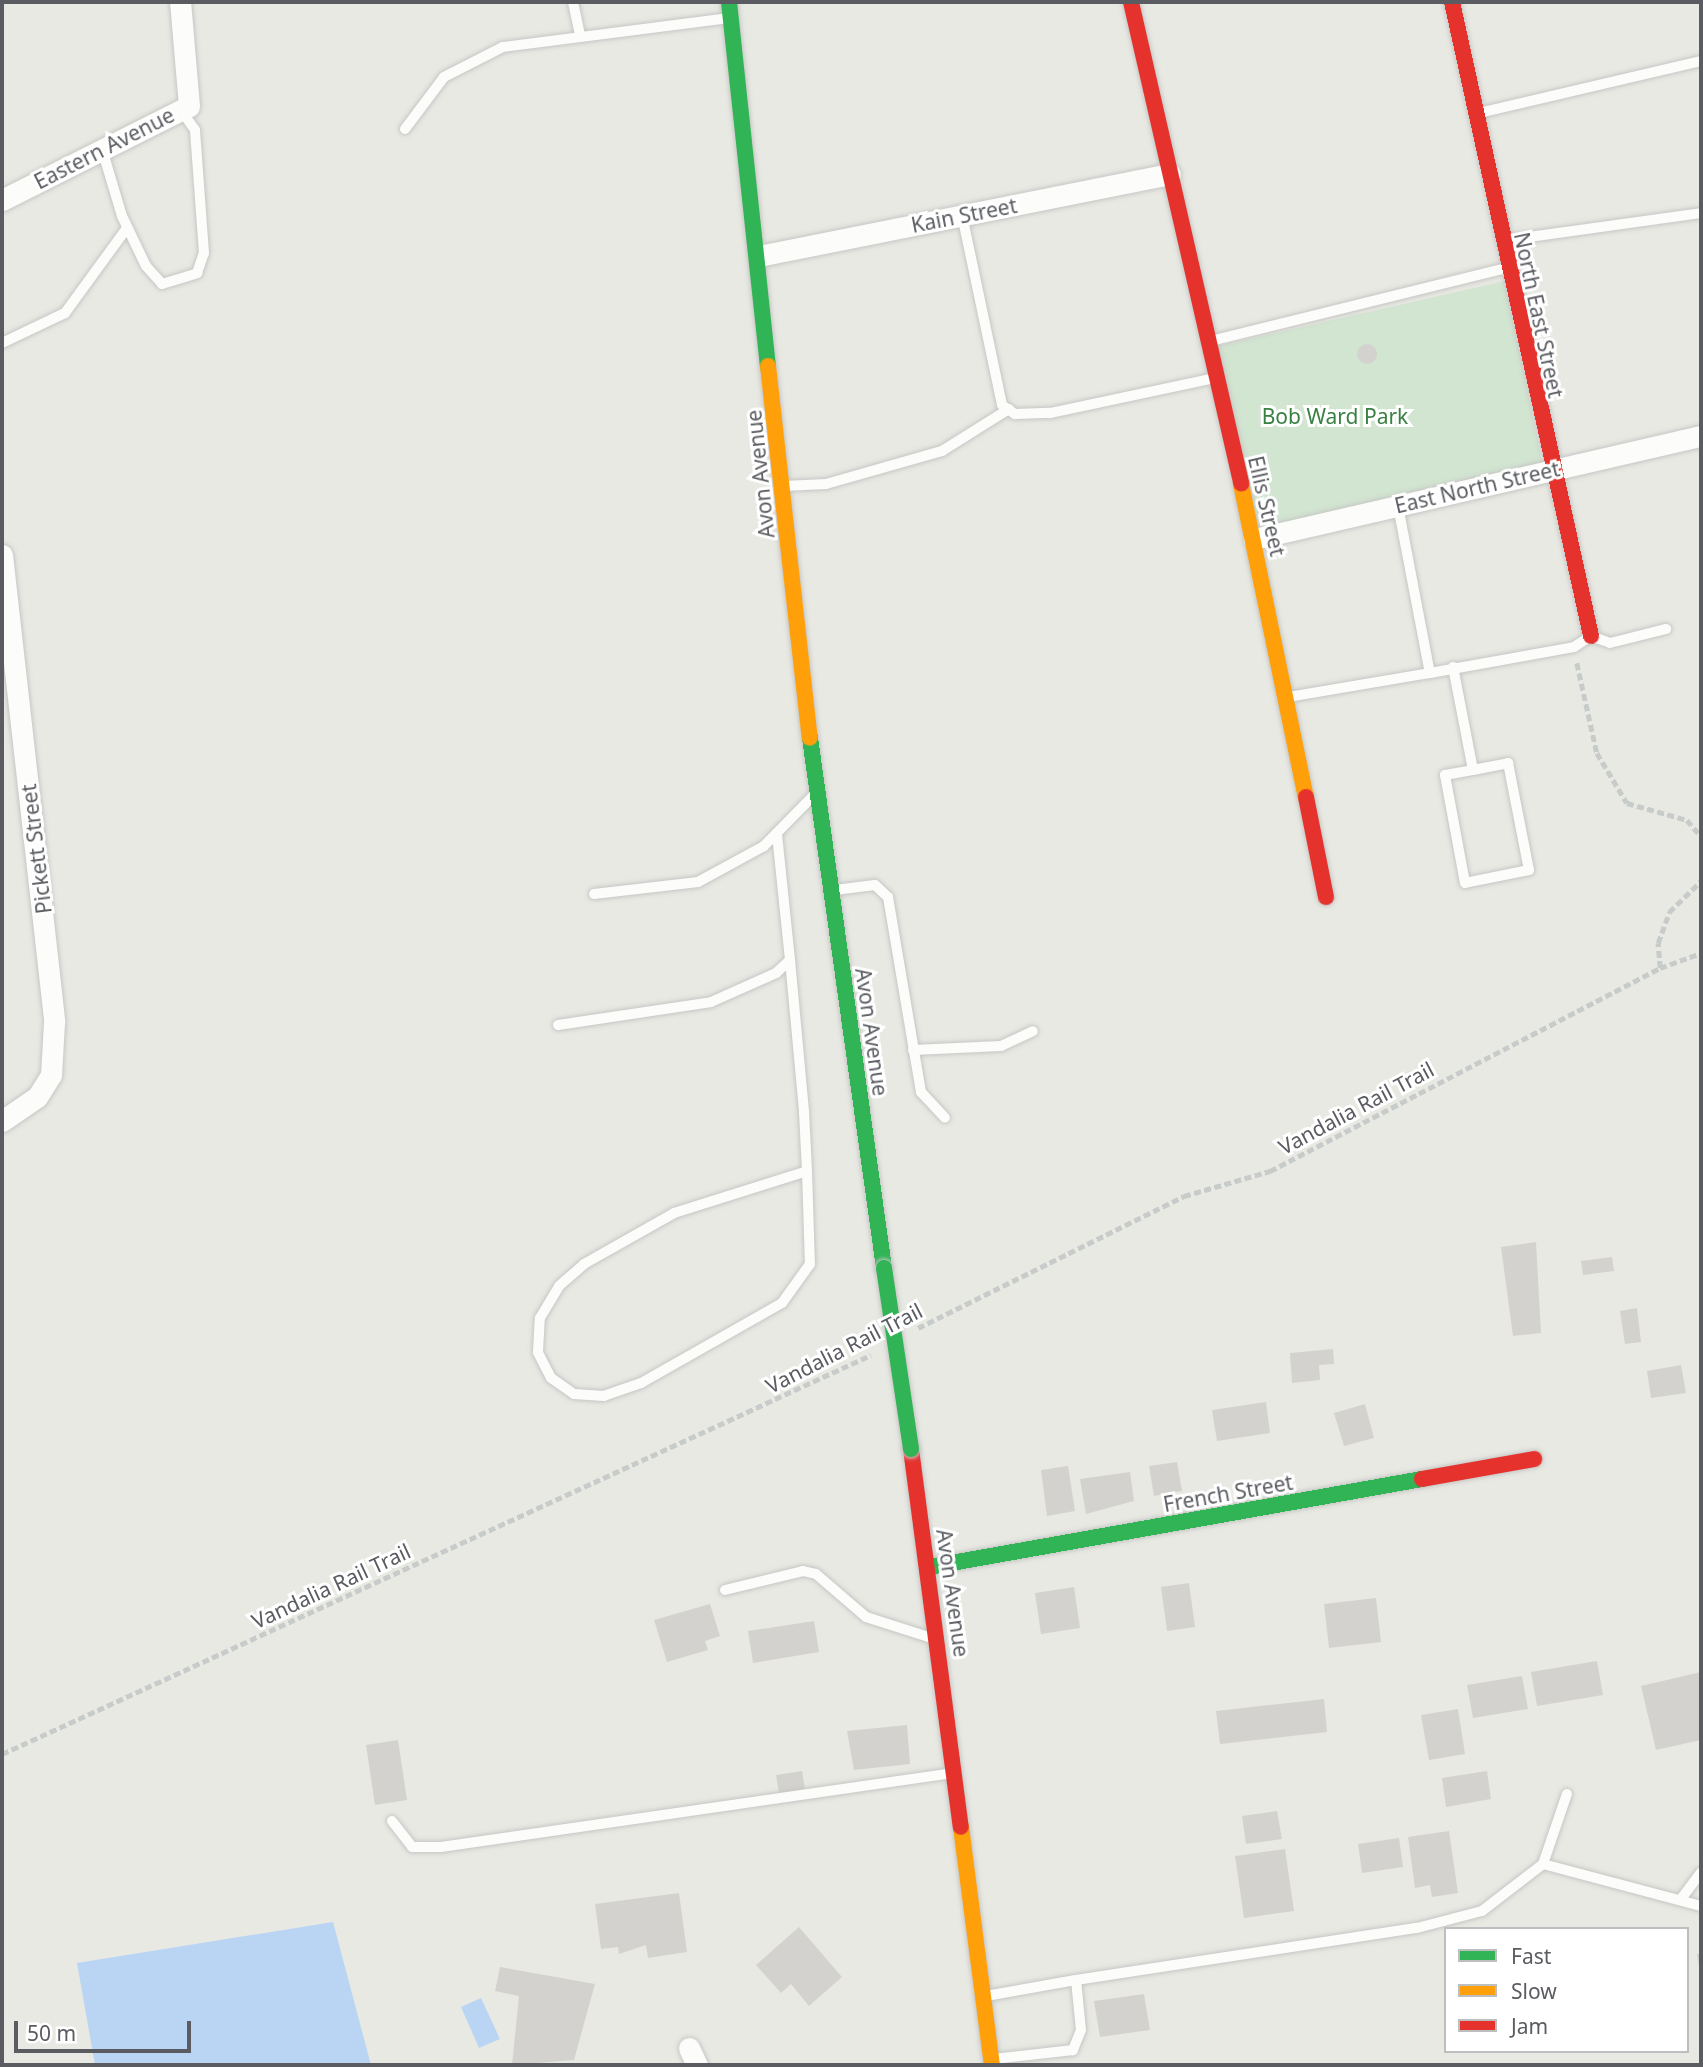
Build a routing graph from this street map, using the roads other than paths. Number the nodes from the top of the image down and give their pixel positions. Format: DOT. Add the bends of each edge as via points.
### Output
graph roads {
  1 [pos="180,2"];
  2 [pos="573,2"];
  3 [pos="1131,2"];
  4 [pos="1452,2"];
  5 [pos="730,10"];
  6 [pos="580,34"];
  7 [pos="1701,61"];
  8 [pos="181,110"];
  9 [pos="1476,113"];
  10 [pos="405,129"];
  11 [pos="102,149"];
  12 [pos="1170,174"];
  13 [pos="2,200"];
  14 [pos="1701,213"];
  15 [pos="962,215"];
  16 [pos="127,228"];
  17 [pos="1501,241"];
  18 [pos="759,256"];
  19 [pos="1507,268"];
  20 [pos="2,342"];
  21 [pos="1208,342"];
  22 [pos="1216,377"];
  23 [pos="1009,409"];
  24 [pos="1701,436"];
  25 [pos="1552,470"];
  26 [pos="783,486"];
  27 [pos="1398,506"];
  28 [pos="1254,540"];
  29 [pos="2,555"];
  30 [pos="1666,629"];
  31 [pos="1591,636"];
  32 [pos="1453,667"];
  33 [pos="1430,673"];
  34 [pos="1286,697"];
  35 [pos="1473,770"];
  36 [pos="818,789"];
  37 [pos="777,834"];
  38 [pos="832,891"];
  39 [pos="594,894"];
  40 [pos="1326,897"];
  41 [pos="790,960"];
  42 [pos="558,1025"];
  43 [pos="1032,1031"];
  44 [pos="913,1050"];
  45 [pos="945,1118"];
  46 [pos="2,1121"];
  47 [pos="807,1171"];
  48 [pos="1534,1459"];
  49 [pos="929,1567"];
  50 [pos="725,1590"];
  51 [pos="938,1639"];
  52 [pos="955,1772"];
  53 [pos="1567,1794"];
  54 [pos="392,1821"];
  55 [pos="1543,1864"];
  56 [pos="1701,1872"];
  57 [pos="1681,1899"];
  58 [pos="1701,1906"];
  59 [pos="1076,1980"];
  60 [pos="984,1997"];
  61 [pos="992,2062"];
  1 -- 8 [label="street, Eastern Avenue" via="189,106"];
  2 -- 6 [label="lane"];
  3 -- 12 [label="street, Ellis Street"];
  4 -- 9 [label="street, North East Street"];
  5 -- 6 [label="lane"];
  5 -- 18 [label="street, Avon Avenue"];
  6 -- 10 [label="lane" via="503,47 466,60 419,104"];
  7 -- 9 [label="lane"];
  8 -- 11 [label="street, Eastern Avenue"];
  8 -- 16 [label="lane" via="195,130 204,253 197,273 162,284"];
  9 -- 17 [label="street, North East Street"];
  11 -- 13 [label="street, Eastern Avenue"];
  11 -- 16 [label="lane"];
  12 -- 15 [label="street, Kain Street"];
  12 -- 21 [label="street, Ellis Street"];
  14 -- 17 [label="lane"];
  15 -- 18 [label="street, Kain Street"];
  15 -- 23 [label="lane" via="1002,405"];
  16 -- 20 [label="lane" via="65,313"];
  17 -- 19 [label="street, North East Street"];
  18 -- 26 [label="street, Avon Avenue"];
  19 -- 21 [label="lane"];
  19 -- 25 [label="street, North East Street"];
  21 -- 22 [label="street, Ellis Street"];
  22 -- 23 [label="lane" via="1049,413"];
  22 -- 28 [label="street, Ellis Street"];
  23 -- 26 [label="lane" via="942,451 826,484"];
  24 -- 25 [label="street, East North Street"];
  25 -- 27 [label="street, East North Street"];
  25 -- 31 [label="street, North East Street"];
  26 -- 36 [label="street, Avon Avenue"];
  27 -- 28 [label="street, East North Street"];
  27 -- 33 [label="lane"];
  28 -- 34 [label="street, Ellis Street"];
  29 -- 46 [label="street, Pickett Street" via="54,1023 51,1075 37,1097"];
  30 -- 31 [label="lane" via="1610,643"];
  31 -- 32 [label="lane" via="1574,647"];
  32 -- 33 [label="lane"];
  32 -- 35 [label="lane"];
  33 -- 34 [label="lane"];
  34 -- 40 [label="street, Ellis Street"];
  35 -- 35 [label="lane" via="1508,763 1529,870 1465,883 1445,775"];
  36 -- 37 [label="lane"];
  36 -- 38 [label="street, Avon Avenue"];
  37 -- 39 [label="lane" via="698,882"];
  37 -- 41 [label="lane"];
  38 -- 44 [label="lane" via="875,885 888,897"];
  38 -- 49 [label="street, Avon Avenue, bridge"];
  41 -- 42 [label="lane" via="746,991 711,1002"];
  41 -- 47 [label="lane"];
  43 -- 44 [label="lane" via="1001,1046"];
  44 -- 45 [label="lane" via="920,1092"];
  47 -- 47 [label="lane" via="810,1264 782,1303 640,1383 604,1396 574,1394 551,1378 538,1352 540,1318 559,1286 584,1264 674,1213"];
  48 -- 49 [label="street, French Street"];
  49 -- 51 [label="street, Avon Avenue"];
  50 -- 51 [label="lane" via="803,1571 816,1574 866,1617"];
  51 -- 52 [label="street, Avon Avenue"];
  52 -- 54 [label="lane" via="441,1847 412,1847"];
  52 -- 60 [label="street, Avon Avenue"];
  53 -- 55 [label="lane"];
  55 -- 57 [label="lane"];
  55 -- 59 [label="lane" via="1482,1911 1430,1924"];
  56 -- 57 [label="lane"];
  57 -- 58 [label="lane"];
  59 -- 60 [label="lane"];
  59 -- 61 [label="lane" via="1081,2030 1073,2050"];
  60 -- 61 [label="street, Avon Avenue"];
}
